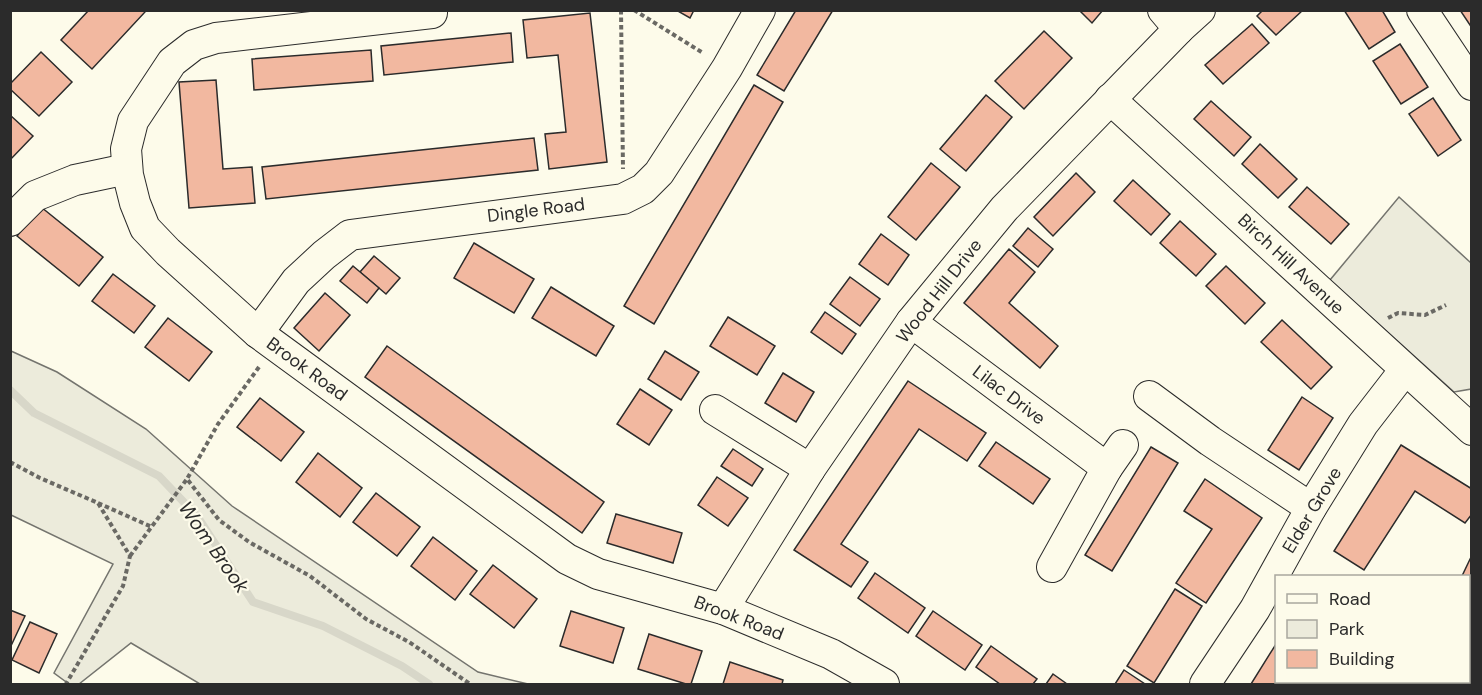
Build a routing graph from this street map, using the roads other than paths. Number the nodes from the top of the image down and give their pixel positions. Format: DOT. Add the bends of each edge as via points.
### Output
graph roads {
  1 [pos="760,10"];
  2 [pos="1422,10"];
  3 [pos="431,12"];
  4 [pos="1181,17"];
  5 [pos="236,23"];
  6 [pos="1472,85"];
  7 [pos="1110,99"];
  8 [pos="128,169"];
  9 [pos="10,221"];
  10 [pos="911,322"];
  11 [pos="258,333"];
  12 [pos="1406,370"];
  13 [pos="1149,396"];
  14 [pos="715,410"];
  15 [pos="1470,424"];
  16 [pos="810,469"];
  17 [pos="1311,508"];
  18 [pos="1052,567"];
  19 [pos="723,609"];
  20 [pos="884,684"];
  21 [pos="1205,684"];
  1 -- 11 [label="street, Dingle Road" via="659,173 643,189 623,199 350,235 296,281"];
  2 -- 6 [label="street"];
  3 -- 5 [label="street, Brook Road"];
  4 -- 7 [label="street, Wood Hill Drive"];
  5 -- 8 [label="street, Brook Road" via="216,38 194,45 172,62 133,121 126,148"];
  7 -- 10 [label="street, Wood Hill Drive" via="1004,210"];
  7 -- 12 [label="street, Birch Hill Avenue"];
  8 -- 9 [label="street" via="75,180 35,196"];
  8 -- 11 [label="street, Brook Road" via="135,203 146,228"];
  10 -- 16 [label="street, Wood Hill Drive"];
  10 -- 18 [label="street, Lilac Drive" via="1115,456"];
  11 -- 19 [label="street, Brook Road" via="567,559 598,573"];
  12 -- 15 [label="street, Birch Hill Avenue"];
  12 -- 17 [label="street, Elder Grove" via="1363,424"];
  13 -- 17 [label="street"];
  14 -- 16 [label="street"];
  16 -- 19 [label="street, Wood Hill Drive"];
  17 -- 21 [label="street, Elder Grove" via="1255,609"];
  19 -- 20 [label="street, Brook Road" via="831,654"];
}
